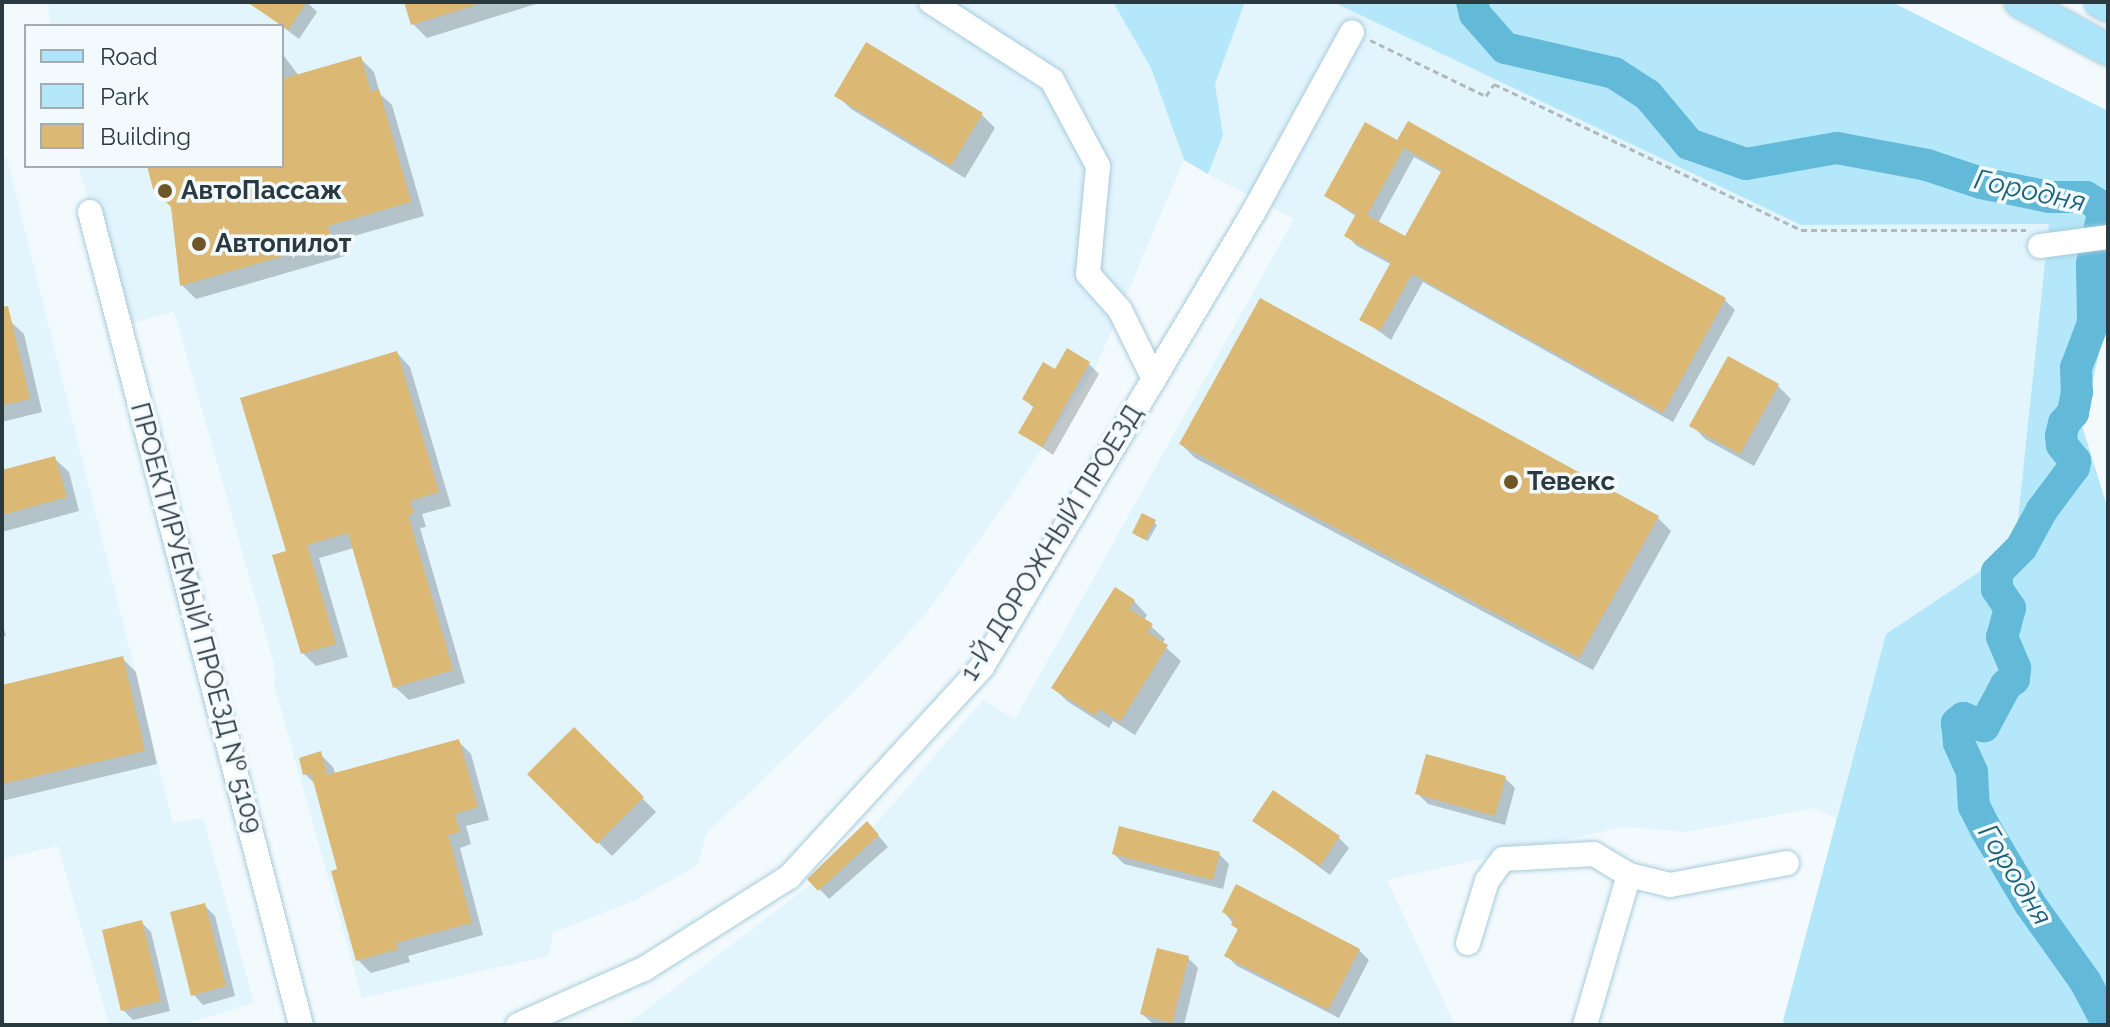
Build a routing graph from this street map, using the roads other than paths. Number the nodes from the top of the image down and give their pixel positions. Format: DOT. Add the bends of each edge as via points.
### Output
graph roads {
  1 [pos="931,2"];
  2 [pos="2020,2"];
  3 [pos="2100,2"];
  4 [pos="2108,6"];
  5 [pos="1352,32"];
  6 [pos="2108,50"];
  7 [pos="90,212"];
  8 [pos="2105,238"];
  9 [pos="2040,246"];
  10 [pos="1154,379"];
  11 [pos="1787,863"];
  12 [pos="1629,875"];
  13 [pos="1468,943"];
  14 [pos="301,1025"];
  15 [pos="518,1025"];
  16 [pos="1585,1025"];
  1 -- 10 [label="street" via="1052,80 1098,166 1088,274 1120,310"];
  2 -- 6 [label="main road"];
  3 -- 4 [label="main road"];
  5 -- 10 [label="street, 1-Й ДОРОЖНЫЙ ПРОЕЗД"];
  7 -- 14 [label="street, ПРОЕКТИРУЕМЫЙ ПРОЕЗД № 5109"];
  8 -- 9 [label="street"];
  10 -- 15 [label="street, 1-Й ДОРОЖНЫЙ ПРОЕЗД" via="982,667 789,877 644,969"];
  11 -- 12 [label="street" via="1670,885"];
  12 -- 13 [label="street" via="1594,854 1503,859 1487,881"];
  12 -- 16 [label="street"];
}
